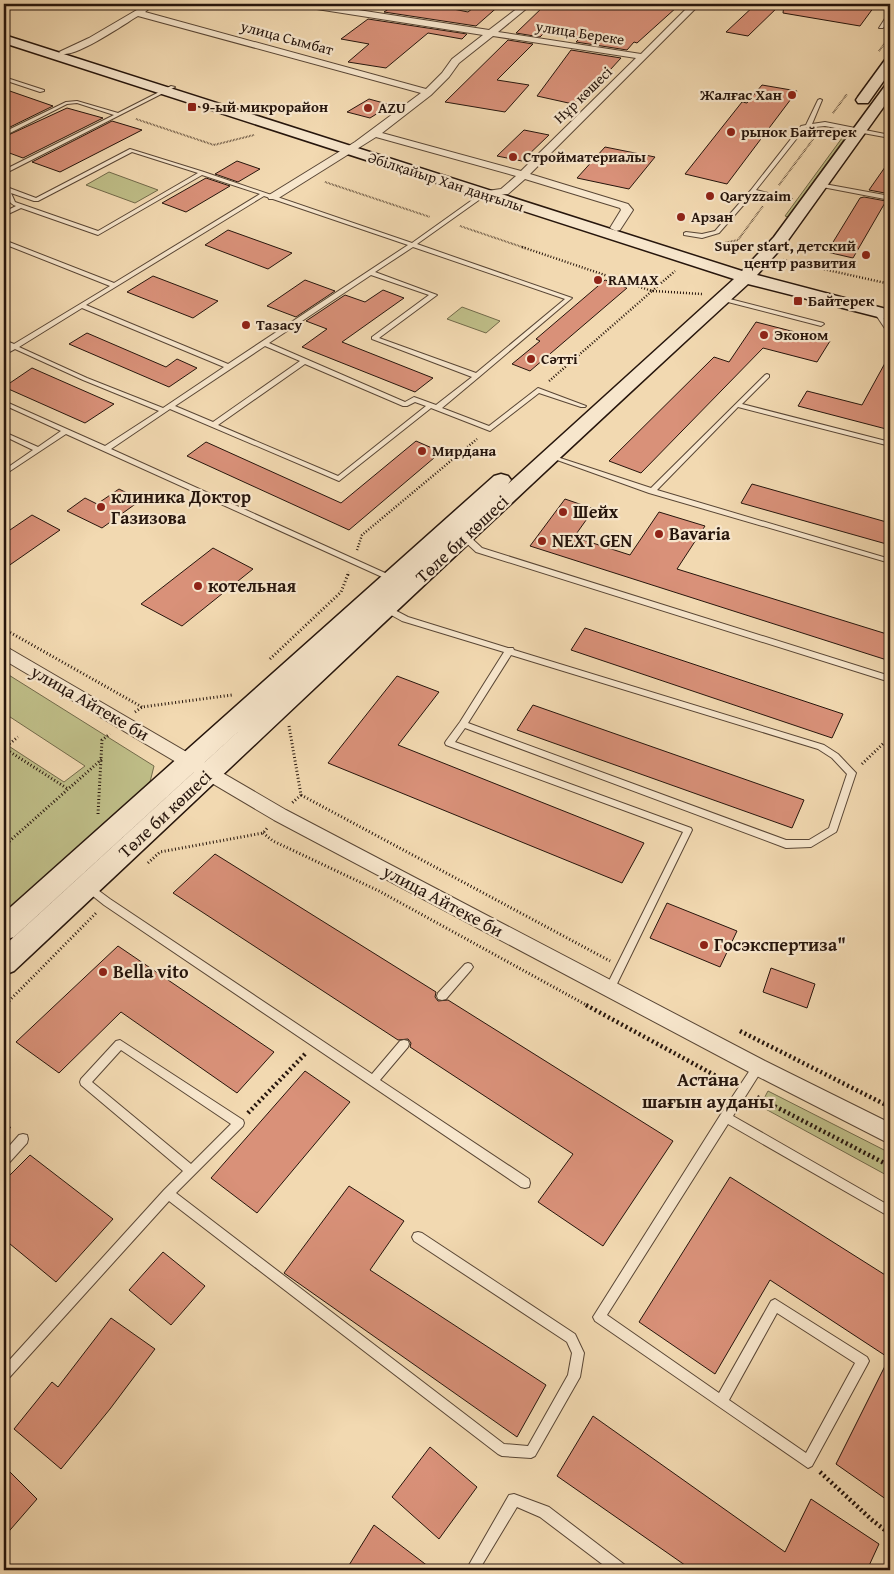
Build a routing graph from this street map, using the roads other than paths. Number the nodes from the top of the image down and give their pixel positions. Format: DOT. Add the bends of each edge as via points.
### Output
graph roads {
  1 [pos="152,4"];
  2 [pos="304,4"];
  3 [pos="528,4"];
  4 [pos="695,4"];
  5 [pos="870,4"];
  6 [pos="890,8"];
  7 [pos="138,12"];
  8 [pos="890,15"];
  9 [pos="881,27"];
  10 [pos="491,32"];
  11 [pos="4,33"];
  12 [pos="4,39"];
  13 [pos="64,52"];
  14 [pos="644,57"];
  15 [pos="890,63"];
  16 [pos="4,78"];
  17 [pos="168,89"];
  18 [pos="890,89"];
  19 [pos="42,90"];
  20 [pos="428,92"];
  21 [pos="820,100"];
  22 [pos="118,114"];
  23 [pos="809,125"];
  24 [pos="851,129"];
  25 [pos="4,134"];
  26 [pos="375,134"];
  27 [pos="890,137"];
  28 [pos="833,142"];
  29 [pos="348,151"];
  30 [pos="4,172"];
  31 [pos="202,172"];
  32 [pos="522,176"];
  33 [pos="810,180"];
  34 [pos="5,189"];
  35 [pos="753,191"];
  36 [pos="504,192"];
  37 [pos="484,194"];
  38 [pos="269,196"];
  39 [pos="890,198"];
  40 [pos="790,200"];
  41 [pos="21,206"];
  42 [pos="4,214"];
  43 [pos="780,214"];
  44 [pos="616,228"];
  45 [pos="770,229"];
  46 [pos="686,234"];
  47 [pos="4,242"];
  48 [pos="412,245"];
  49 [pos="741,271"];
  50 [pos="371,272"];
  51 [pos="115,286"];
  52 [pos="714,297"];
  53 [pos="82,306"];
  54 [pos="886,311"];
  55 [pos="821,324"];
  56 [pos="890,332"];
  57 [pos="4,342"];
  58 [pos="264,343"];
  59 [pos="14,347"];
  60 [pos="4,353"];
  61 [pos="305,361"];
  62 [pos="229,367"];
  63 [pos="477,376"];
  64 [pos="767,376"];
  65 [pos="4,403"];
  66 [pos="737,405"];
  67 [pos="583,406"];
  68 [pos="433,407"];
  69 [pos="166,408"];
  70 [pos="213,425"];
  71 [pos="66,430"];
  72 [pos="4,434"];
  73 [pos="890,444"];
  74 [pos="106,449"];
  75 [pos="38,450"];
  76 [pos="549,456"];
  77 [pos="4,473"];
  78 [pos="652,491"];
  79 [pos="465,537"];
  80 [pos="890,561"];
  81 [pos="391,579"];
  82 [pos="387,609"];
  83 [pos="510,650"];
  84 [pos="4,653"];
  85 [pos="890,679"];
  86 [pos="462,724"];
  87 [pos="189,761"];
  88 [pos="209,773"];
  89 [pos="87,886"];
  90 [pos="4,929"];
  91 [pos="4,963"];
  92 [pos="468,967"];
  93 [pos="610,989"];
  94 [pos="442,996"];
  95 [pos="404,1044"];
  96 [pos="758,1067"];
  97 [pos="374,1080"];
  98 [pos="725,1117"];
  99 [pos="890,1134"];
  100 [pos="23,1139"];
  101 [pos="4,1160"];
  102 [pos="190,1171"];
  103 [pos="526,1183"];
  104 [pos="168,1194"];
  105 [pos="890,1212"];
  106 [pos="418,1237"];
  107 [pos="4,1375"];
  108 [pos="721,1401"];
  109 [pos="472,1570"];
  110 [pos="620,1570"];
  1 -- 7 [label="street"];
  2 -- 10 [label="street, улица Береке"];
  3 -- 10 [label="street"];
  4 -- 14 [label="street, Нұр көшесі"];
  5 -- 6 [label="lane"];
  7 -- 13 [label="street" via="92,40"];
  7 -- 20 [label="street, улица Сымбат"];
  8 -- 9 [label="lane"];
  10 -- 14 [label="street, улица Береке"];
  10 -- 20 [label="street" via="455,62"];
  11 -- 13 [label="main road, Әбілқайыр Хан даңғылы"];
  12 -- 17 [label="main road, Әбілқайыр Хан даңғылы"];
  13 -- 17 [label="main road, Әбілқайыр Хан даңғылы"];
  14 -- 32 [label="street, Нұр көшесі"];
  15 -- 24 [label="main road, Төле би көшесі"];
  16 -- 19 [label="lane"];
  17 -- 22 [label="lane"];
  17 -- 29 [label="main road, Әбілқайыр Хан даңғылы"];
  18 -- 24 [label="main road, Төле би көшесі"];
  20 -- 26 [label="street"];
  21 -- 23 [label="lane"];
  22 -- 25 [label="lane" via="78,102 66,103"];
  22 -- 30 [label="lane"];
  23 -- 24 [label="lane" via="825,124"];
  23 -- 35 [label="lane" via="800,130"];
  24 -- 27 [label="lane"];
  24 -- 28 [label="main road, Төле би көшесі"];
  24 -- 33 [label="main road, Төле би көшесі"];
  26 -- 29 [label="street"];
  26 -- 32 [label="street"];
  29 -- 36 [label="main road, Әбілқайыр Хан даңғылы"];
  29 -- 37 [label="main road, Әбілқайыр Хан даңғылы"];
  29 -- 38 [label="street" via="308,177"];
  31 -- 34 [label="lane" via="132,150 36,200"];
  31 -- 38 [label="lane"];
  31 -- 41 [label="lane" via="98,232"];
  32 -- 36 [label="street, Нұр көшесі"];
  32 -- 44 [label="street" via="624,206 627,210"];
  33 -- 39 [label="lane"];
  33 -- 40 [label="main road, Төле би көшесі"];
  33 -- 49 [label="main road, Төле би көшесі" via="780,240 766,256"];
  34 -- 41 [label="lane" via="13,203"];
  35 -- 40 [label="lane"];
  35 -- 46 [label="lane" via="717,232 702,236"];
  36 -- 37 [label="street"];
  36 -- 44 [label="main road, Әбілқайыр Хан даңғылы"];
  37 -- 48 [label="lane"];
  37 -- 49 [label="main road, Әбілқайыр Хан даңғылы"];
  38 -- 48 [label="lane"];
  38 -- 51 [label="lane"];
  40 -- 43 [label="main road, Төле би көшесі"];
  41 -- 42 [label="lane"];
  44 -- 49 [label="main road, Әбілқайыр Хан даңғылы"];
  45 -- 49 [label="main road, Төле би көшесі"];
  47 -- 51 [label="lane"];
  48 -- 50 [label="lane"];
  48 -- 63 [label="lane" via="569,298"];
  49 -- 52 [label="main road, Төле би көшесі"];
  49 -- 54 [label="main road, Әбілқайыр Хан даңғылы"];
  50 -- 58 [label="lane"];
  50 -- 63 [label="lane" via="434,295 374,338"];
  51 -- 53 [label="lane"];
  52 -- 55 [label="lane"];
  52 -- 67 [label="main road, Төле би көшесі"];
  52 -- 76 [label="main road, Төле би көшесі"];
  53 -- 59 [label="lane"];
  53 -- 62 [label="lane"];
  54 -- 56 [label="lane"];
  57 -- 59 [label="lane"];
  58 -- 61 [label="lane"];
  58 -- 62 [label="lane"];
  59 -- 60 [label="lane"];
  59 -- 69 [label="lane" via="85,379"];
  61 -- 68 [label="lane" via="405,405 414,399"];
  61 -- 70 [label="lane"];
  62 -- 69 [label="lane"];
  63 -- 68 [label="lane"];
  64 -- 66 [label="lane"];
  65 -- 71 [label="lane"];
  66 -- 73 [label="lane"];
  66 -- 78 [label="lane"];
  67 -- 68 [label="lane" via="538,390 490,429"];
  67 -- 81 [label="main road, Төле би көшесі"];
  68 -- 70 [label="lane" via="339,479"];
  69 -- 70 [label="lane"];
  69 -- 74 [label="lane"];
  71 -- 74 [label="lane"];
  71 -- 75 [label="lane"];
  72 -- 75 [label="lane"];
  74 -- 81 [label="lane"];
  75 -- 77 [label="lane"];
  76 -- 78 [label="lane"];
  76 -- 79 [label="main road, Төле би көшесі"];
  78 -- 80 [label="lane"];
  79 -- 82 [label="main road, Төле би көшесі"];
  79 -- 85 [label="lane" via="479,550"];
  81 -- 87 [label="main road, Төле би көшесі"];
  82 -- 83 [label="lane" via="405,619"];
  82 -- 88 [label="main road, Төле би көшесі"];
  83 -- 86 [label="lane"];
  83 -- 86 [label="lane" via="821,747 836,756 852,773 833,830 811,843 786,844"];
  84 -- 87 [label="street, улица Айтеке би"];
  86 -- 93 [label="lane" via="449,743 688,830"];
  87 -- 88 [label="street, улица Айтеке би"];
  87 -- 90 [label="main road, Төле би көшесі"];
  88 -- 89 [label="main road, Төле би көшесі"];
  88 -- 93 [label="street, улица Айтеке би" via="280,815"];
  89 -- 91 [label="main road, Төле би көшесі"];
  89 -- 97 [label="lane"];
  92 -- 94 [label="lane"];
  93 -- 96 [label="street, улица Айтеке би"];
  95 -- 97 [label="lane"];
  96 -- 98 [label="lane"];
  96 -- 99 [label="street, улица Айтеке би"];
  97 -- 103 [label="lane"];
  98 -- 105 [label="lane"];
  98 -- 108 [label="lane" via="599,1317"];
  100 -- 101 [label="lane"];
  102 -- 102 [label="lane" via="239,1123 120,1044 86,1082"];
  102 -- 104 [label="lane"];
  104 -- 106 [label="lane" via="502,1450 531,1452 574,1377 578,1353 571,1338"];
  104 -- 107 [label="lane"];
  108 -- 108 [label="lane" via="775,1305 863,1361 808,1462"];
  109 -- 110 [label="lane" via="514,1500 544,1512"];
}
